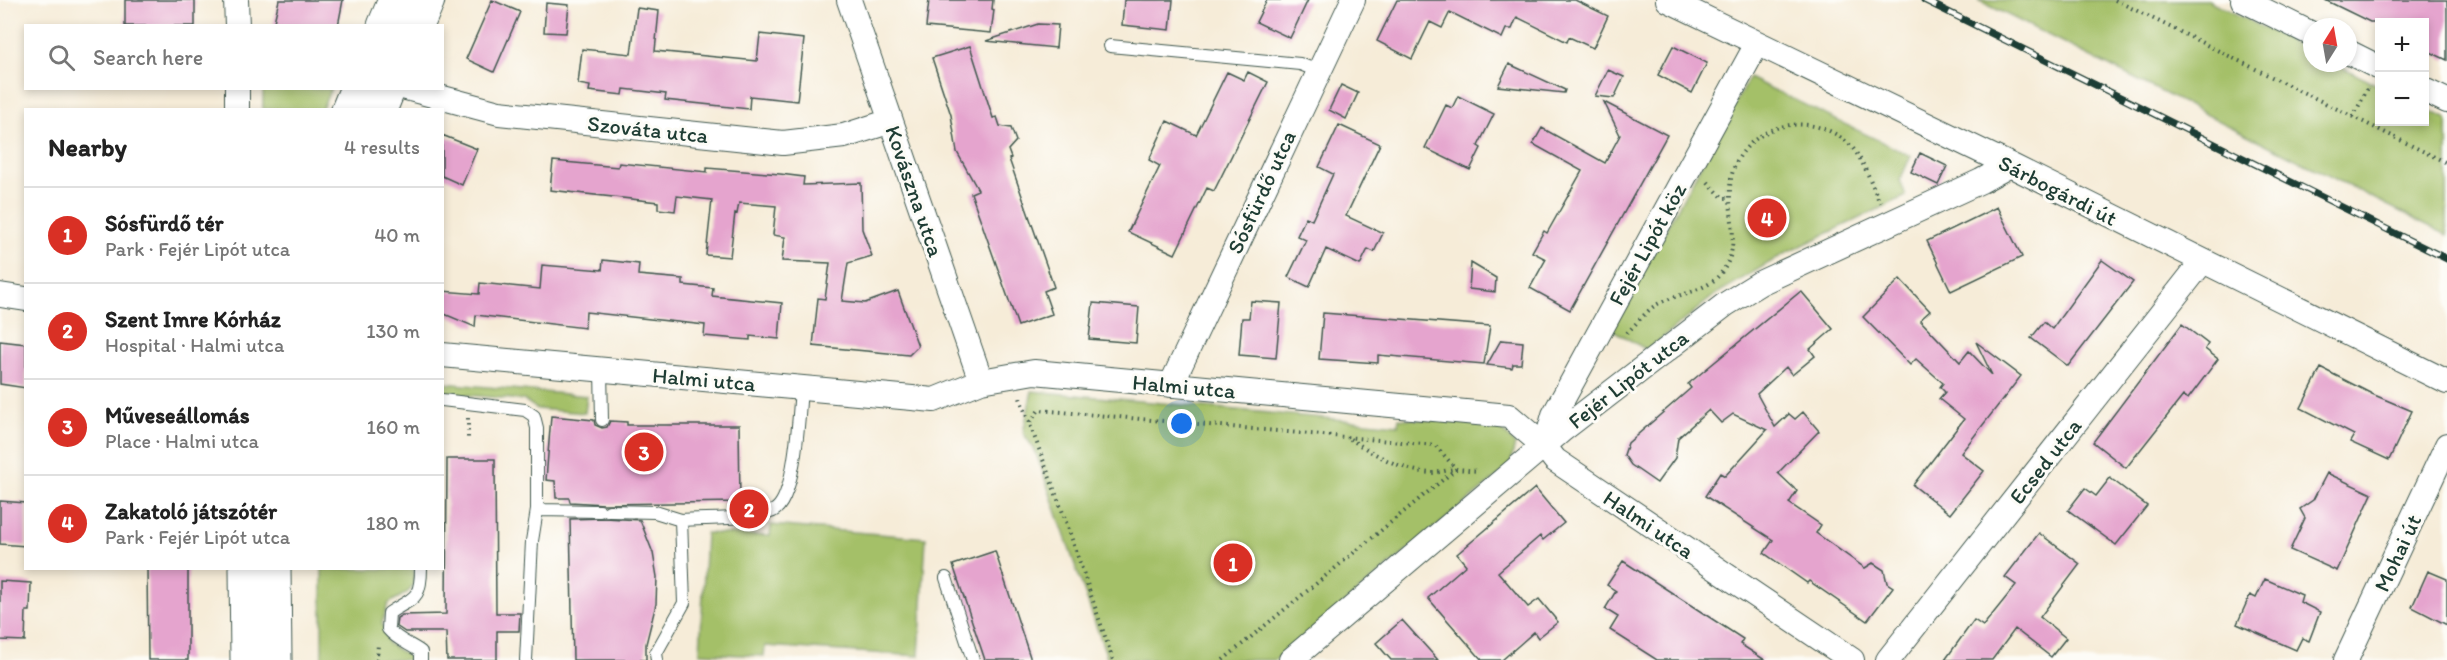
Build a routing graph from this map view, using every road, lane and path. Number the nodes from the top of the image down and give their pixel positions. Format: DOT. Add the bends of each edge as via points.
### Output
graph roads {
  1 [pos="237,0"];
  2 [pos="395,0"];
  3 [pos="428,0"];
  4 [pos="849,0"];
  5 [pos="1353,0"];
  6 [pos="1668,0"];
  7 [pos="2115,0"];
  8 [pos="2243,0"];
  9 [pos="237,24"];
  10 [pos="385,24"];
  11 [pos="418,24"];
  12 [pos="2303,30"];
  13 [pos="1757,44"];
  14 [pos="1110,46"];
  15 [pos="2357,57"];
  16 [pos="2375,66"];
  17 [pos="1318,71"];
  18 [pos="2377,72"];
  19 [pos="237,90"];
  20 [pos="356,90"];
  21 [pos="388,90"];
  22 [pos="413,90"];
  23 [pos="2429,92"];
  24 [pos="2447,101"];
  25 [pos="237,108"];
  26 [pos="349,108"];
  27 [pos="381,108"];
  28 [pos="2353,117"];
  29 [pos="891,121"];
  30 [pos="2447,163"];
  31 [pos="2010,165"];
  32 [pos="1889,223"];
  33 [pos="2202,262"];
  34 [pos="0,295"];
  35 [pos="24,299"];
  36 [pos="1623,337"];
  37 [pos="444,355"];
  38 [pos="601,370"];
  39 [pos="1011,375"];
  40 [pos="981,381"];
  41 [pos="2447,382"];
  42 [pos="1171,385"];
  43 [pos="801,387"];
  44 [pos="444,400"];
  45 [pos="602,420"];
  46 [pos="1030,422"];
  47 [pos="1348,437"];
  48 [pos="2447,445"];
  49 [pos="1545,447"];
  50 [pos="1456,469"];
  51 [pos="1509,477"];
  52 [pos="537,510"];
  53 [pos="681,520"];
  54 [pos="246,570"];
  55 [pos="274,570"];
  56 [pos="420,570"];
  57 [pos="946,578"];
  58 [pos="247,660"];
  59 [pos="275,660"];
  60 [pos="421,660"];
  61 [pos="526,660"];
  62 [pos="657,660"];
  63 [pos="973,660"];
  64 [pos="1113,660"];
  65 [pos="1223,660"];
  66 [pos="1291,660"];
  67 [pos="1852,660"];
  68 [pos="1888,660"];
  69 [pos="2346,660"];
  1 -- 9 [label="street"];
  2 -- 10 [label="main road"];
  3 -- 11 [label="main road"];
  4 -- 29 [label="street, Kovászna utca"];
  5 -- 17 [label="street, Sósfürdő utca"];
  6 -- 13 [label="street, Sárbogárdi út"];
  7 -- 28 [label="path"];
  8 -- 12 [label="street"];
  13 -- 31 [label="street, Sárbogárdi út"];
  13 -- 49 [label="street, Fejér Lipót köz" via="1554,415"];
  14 -- 17 [label="lane" via="1300,64"];
  15 -- 16 [label="street"];
  17 -- 42 [label="street, Sósfürdő utca"];
  18 -- 28 [label="path"];
  19 -- 25 [label="street"];
  20 -- 26 [label="main road"];
  21 -- 27 [label="main road"];
  22 -- 29 [label="street, Szováta utca" via="499,113 783,143 844,136"];
  23 -- 24 [label="street"];
  28 -- 30 [label="path"];
  29 -- 40 [label="street, Kovászna utca"];
  31 -- 32 [label="street, Fejér Lipót utca"];
  31 -- 33 [label="street, Sárbogárdi út"];
  32 -- 36 [label="path" via="1852,147 1814,125 1776,127 1748,146 1735,163 1728,198 1733,237 1722,272 1712,282 1653,307"];
  32 -- 49 [label="street, Fejér Lipót utca" via="1725,303"];
  33 -- 41 [label="street, Sárbogárdi út"];
  33 -- 68 [label="street, Ecsed utca"];
  34 -- 35 [label="street"];
  37 -- 38 [label="street, Halmi utca"];
  38 -- 43 [label="street, Halmi utca"];
  38 -- 45 [label="lane"];
  39 -- 40 [label="street, Halmi utca"];
  39 -- 42 [label="street, Halmi utca" via="1034,372"];
  39 -- 46 [label="path"];
  40 -- 43 [label="street, Halmi utca" via="934,400"];
  42 -- 49 [label="street, Halmi utca" via="1509,416"];
  43 -- 53 [label="lane" via="790,480 776,510 762,515"];
  44 -- 52 [label="lane" via="525,410 534,416"];
  46 -- 47 [label="path" via="1039,410"];
  46 -- 64 [label="path"];
  47 -- 50 [label="path" via="1370,452 1414,470 1432,473"];
  47 -- 50 [label="path" via="1435,445"];
  48 -- 69 [label="street, Mohai út"];
  49 -- 51 [label="street, Fejér Lipót utca"];
  49 -- 67 [label="street, Halmi utca" via="1556,460"];
  50 -- 51 [label="path"];
  50 -- 65 [label="path"];
  51 -- 66 [label="street, Fejér Lipót utca"];
  52 -- 53 [label="lane" via="655,512"];
  52 -- 61 [label="lane"];
  53 -- 62 [label="lane" via="684,603 656,653"];
  54 -- 58 [label="main road"];
  55 -- 59 [label="main road"];
  56 -- 60 [label="lane" via="421,586 415,598 389,613 388,629 395,638 421,652"];
  57 -- 63 [label="lane"];
}
